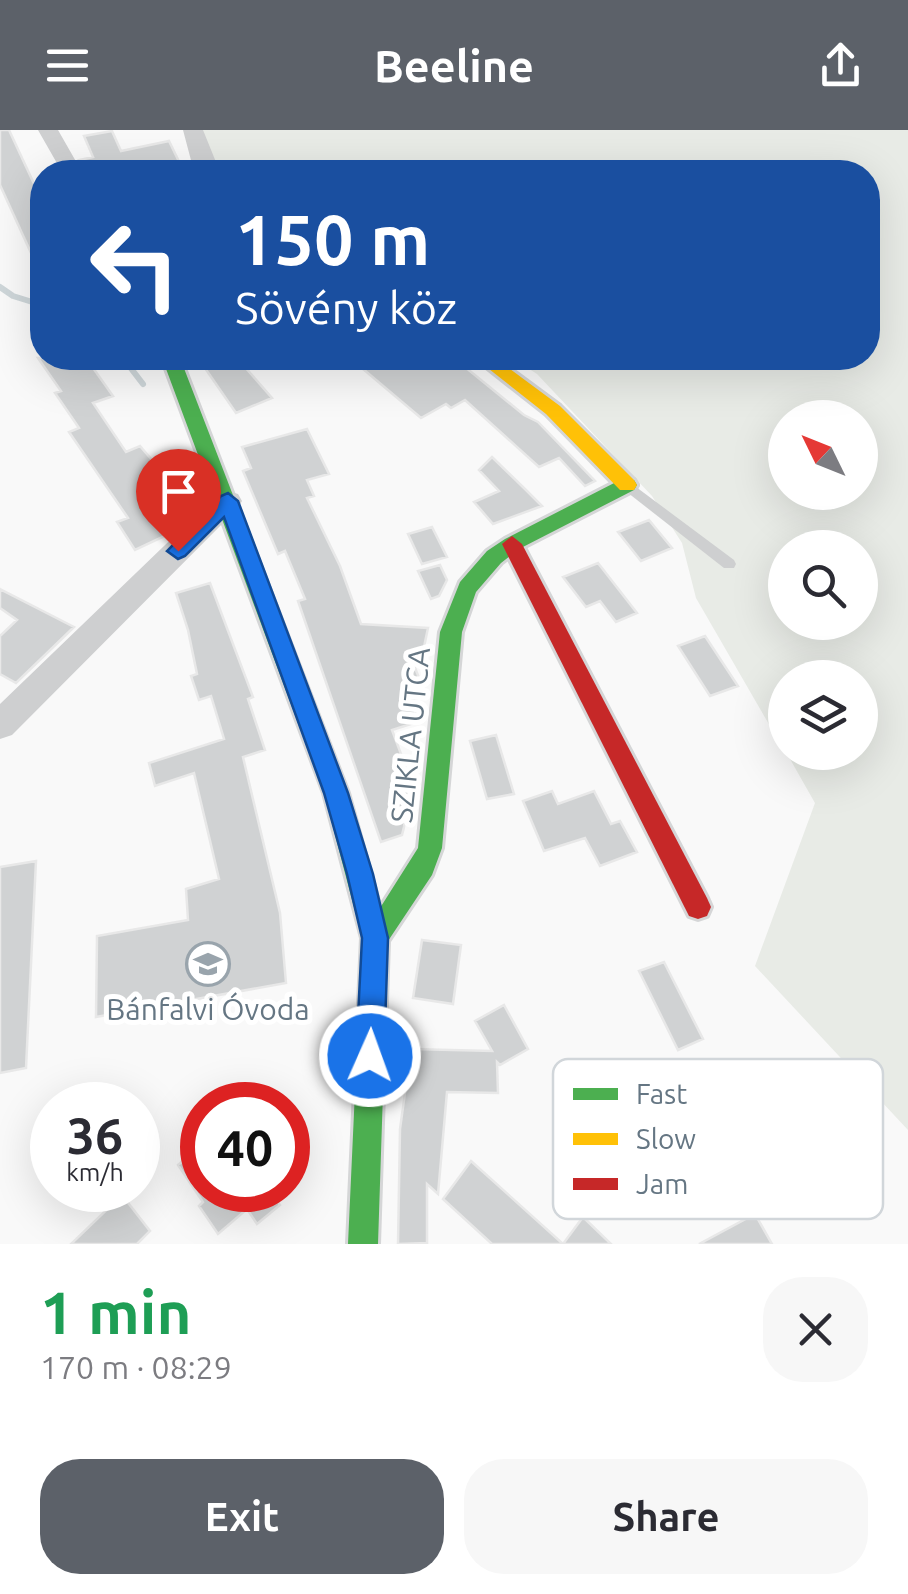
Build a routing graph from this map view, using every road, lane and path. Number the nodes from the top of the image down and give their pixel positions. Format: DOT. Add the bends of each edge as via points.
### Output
graph roads {
  1 [pos="48,130"];
  2 [pos="194,130"];
  3 [pos="65,160"];
  4 [pos="202,160"];
  5 [pos="176,370"];
  6 [pos="500,370"];
  7 [pos="628,486"];
  8 [pos="228,501"];
  9 [pos="512,544"];
  10 [pos="728,564"];
  11 [pos="0,725"];
  12 [pos="698,906"];
  13 [pos="375,938"];
  14 [pos="363,1244"];
  1 -- 3 [label="street"];
  2 -- 4 [label="street"];
  5 -- 8 [label="street"];
  6 -- 7 [label="street" via="553,410"];
  7 -- 9 [label="street, SZIKLA UTCA"];
  7 -- 10 [label="lane"];
  8 -- 11 [label="street"];
  8 -- 13 [label="street" via="336,793"];
  9 -- 12 [label="street"];
  9 -- 13 [label="street, SZIKLA UTCA" via="478,573 460,602 451,632 430,848"];
  13 -- 14 [label="street"];
}
